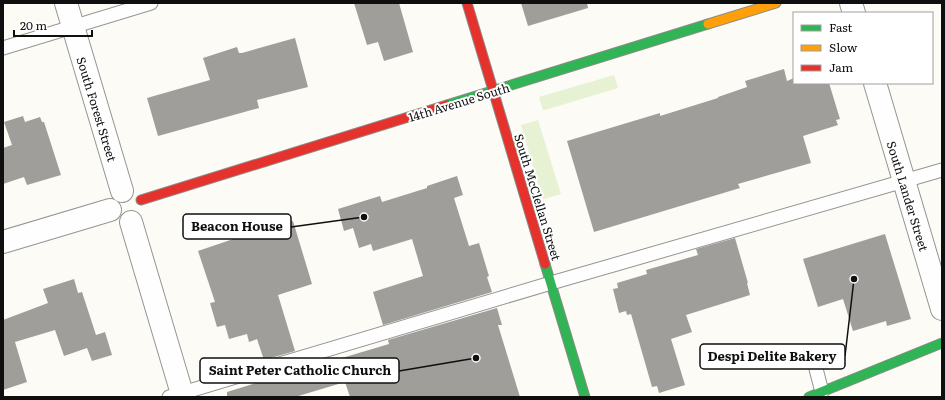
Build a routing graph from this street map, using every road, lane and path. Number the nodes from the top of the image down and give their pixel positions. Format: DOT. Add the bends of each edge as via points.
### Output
graph roads {
  1 [pos="66,3"];
  2 [pos="152,3"];
  3 [pos="467,3"];
  4 [pos="776,3"];
  5 [pos="73,27"];
  6 [pos="3,48"];
  7 [pos="875,84"];
  8 [pos="493,91"];
  9 [pos="942,170"];
  10 [pos="904,181"];
  11 [pos="122,191"];
  12 [pos="141,200"];
  13 [pos="110,210"];
  14 [pos="130,222"];
  15 [pos="3,242"];
  16 [pos="551,283"];
  17 [pos="942,309"];
  18 [pos="942,343"];
  19 [pos="815,365"];
  20 [pos="822,392"];
  21 [pos="178,396"];
  22 [pos="585,397"];
  23 [pos="809,397"];
  1 -- 5 [label="street, South Forest Street"];
  2 -- 5 [label="lane"];
  3 -- 8 [label="street, South McClellan Street"];
  4 -- 8 [label="street, 14th Avenue South"];
  5 -- 6 [label="lane"];
  5 -- 11 [label="street, South Forest Street"];
  7 -- 10 [label="street, South Lander Street"];
  8 -- 12 [label="street, 14th Avenue South"];
  8 -- 16 [label="street, South McClellan Street"];
  9 -- 10 [label="lane"];
  10 -- 16 [label="lane"];
  10 -- 17 [label="street, South Lander Street"];
  11 -- 12 [label="street" via="134,192"];
  11 -- 13 [label="street" via="112,198"];
  12 -- 14 [label="street" via="140,216"];
  13 -- 14 [label="street" via="115,219"];
  13 -- 15 [label="street"];
  14 -- 21 [label="street"];
  16 -- 21 [label="lane"];
  16 -- 22 [label="street, South McClellan Street"];
  18 -- 20 [label="street"];
  19 -- 20 [label="lane"];
  20 -- 23 [label="street"];
}
